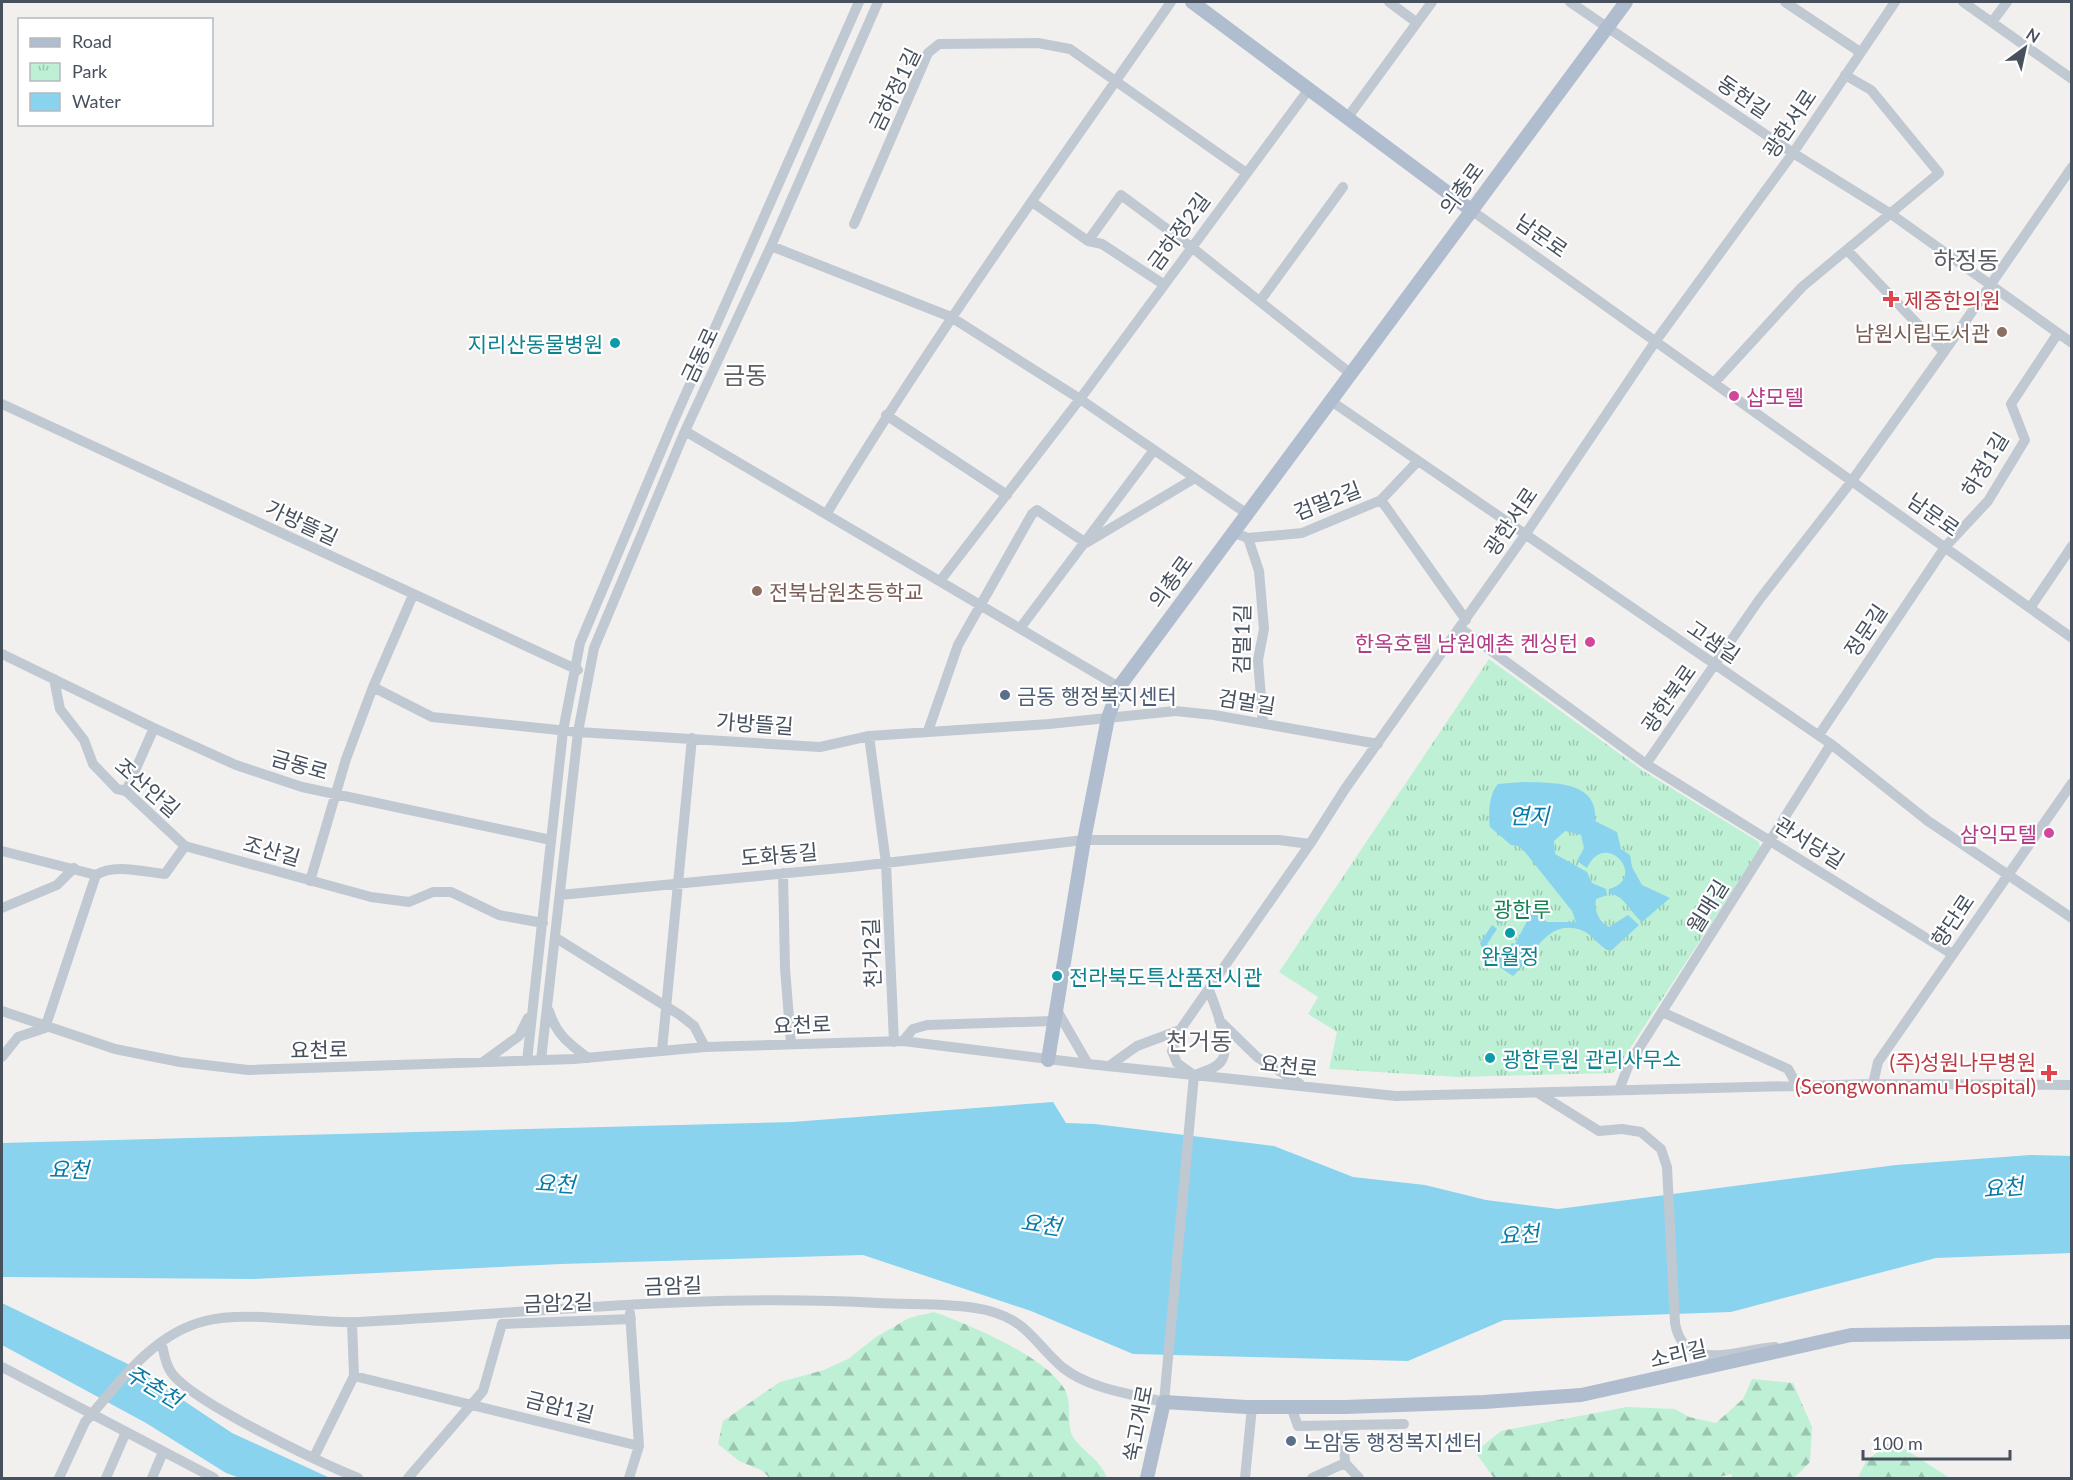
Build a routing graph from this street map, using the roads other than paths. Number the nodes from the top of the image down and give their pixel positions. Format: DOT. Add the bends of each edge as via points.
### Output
graph roads {
  1 [pos="859,2"];
  2 [pos="878,2"];
  3 [pos="1171,2"];
  4 [pos="1192,2"];
  5 [pos="1389,2"];
  6 [pos="1432,2"];
  7 [pos="1570,2"];
  8 [pos="1626,2"];
  9 [pos="1785,2"];
  10 [pos="1895,2"];
  11 [pos="1963,2"];
  12 [pos="2007,2"];
  13 [pos="1416,22"];
  14 [pos="1992,22"];
  15 [pos="1606,28"];
  16 [pos="1860,52"];
  17 [pos="1845,75"];
  18 [pos="2072,78"];
  19 [pos="1117,80"];
  20 [pos="1309,88"];
  21 [pos="1348,117"];
  22 [pos="1793,153"];
  23 [pos="2072,167"];
  24 [pos="1245,172"];
  25 [pos="1343,187"];
  26 [pos="1032,202"];
  27 [pos="1471,210"];
  28 [pos="1891,214"];
  29 [pos="854,224"];
  30 [pos="1088,241"];
  31 [pos="771,246"];
  32 [pos="1190,246"];
  33 [pos="1847,250"];
  34 [pos="1163,284"];
  35 [pos="1990,285"];
  36 [pos="1260,301"];
  37 [pos="951,317"];
  38 [pos="2058,333"];
  39 [pos="1655,342"];
  40 [pos="2072,343"];
  41 [pos="1944,352"];
  42 [pos="1351,374"];
  43 [pos="1714,383"];
  44 [pos="1080,399"];
  45 [pos="1331,400"];
  46 [pos="2,404"];
  47 [pos="886,415"];
  48 [pos="685,431"];
  49 [pos="1154,450"];
  50 [pos="1417,462"];
  51 [pos="1196,478"];
  52 [pos="1851,483"];
  53 [pos="1007,495"];
  54 [pos="1381,500"];
  55 [pos="827,513"];
  56 [pos="1246,513"];
  57 [pos="1232,532"];
  58 [pos="1525,535"];
  59 [pos="1248,538"];
  60 [pos="1086,543"];
  61 [pos="2072,546"];
  62 [pos="1945,547"];
  63 [pos="940,581"];
  64 [pos="413,595"];
  65 [pos="979,603"];
  66 [pos="2030,608"];
  67 [pos="1463,624"];
  68 [pos="1021,627"];
  69 [pos="2072,638"];
  70 [pos="2,654"];
  71 [pos="1714,665"];
  72 [pos="573,668"];
  73 [pos="587,672"];
  74 [pos="54,679"];
  75 [pos="373,687"];
  76 [pos="1119,687"];
  77 [pos="1108,718"];
  78 [pos="1263,723"];
  79 [pos="154,728"];
  80 [pos="563,731"];
  81 [pos="928,731"];
  82 [pos="578,732"];
  83 [pos="1819,735"];
  84 [pos="869,736"];
  85 [pos="692,738"];
  86 [pos="1378,744"];
  87 [pos="1831,744"];
  88 [pos="1646,764"];
  89 [pos="2072,783"];
  90 [pos="126,791"];
  91 [pos="336,795"];
  92 [pos="551,840"];
  93 [pos="1084,840"];
  94 [pos="1771,841"];
  95 [pos="1310,844"];
  96 [pos="185,846"];
  97 [pos="2,851"];
  98 [pos="886,863"];
  99 [pos="74,868"];
  100 [pos="783,873"];
  101 [pos="96,875"];
  102 [pos="2006,875"];
  103 [pos="310,881"];
  104 [pos="676,884"];
  105 [pos="560,895"];
  106 [pos="2,908"];
  107 [pos="2072,918"];
  108 [pos="543,923"];
  109 [pos="556,938"];
  110 [pos="1952,954"];
  111 [pos="1209,990"];
  112 [pos="533,1004"];
  113 [pos="548,1005"];
  114 [pos="667,1006"];
  115 [pos="2,1011"];
  116 [pos="1662,1012"];
  117 [pos="1054,1014"];
  118 [pos="1219,1020"];
  119 [pos="45,1028"];
  120 [pos="1180,1030"];
  121 [pos="898,1042"];
  122 [pos="791,1044"];
  123 [pos="705,1047"];
  124 [pos="662,1050"];
  125 [pos="2,1057"];
  126 [pos="588,1058"];
  127 [pos="527,1060"];
  128 [pos="541,1060"];
  129 [pos="1048,1060"];
  130 [pos="483,1062"];
  131 [pos="1088,1064"];
  132 [pos="1110,1066"];
  133 [pos="1194,1075"];
  134 [pos="1873,1084"];
  135 [pos="2072,1085"];
  136 [pos="1303,1086"];
  137 [pos="1798,1087"];
  138 [pos="1619,1090"];
  139 [pos="1537,1093"];
  140 [pos="630,1306"];
  141 [pos="631,1319"];
  142 [pos="352,1322"];
  143 [pos="2072,1332"];
  144 [pos="156,1344"];
  145 [pos="1798,1345"];
  146 [pos="2,1367"];
  147 [pos="354,1376"];
  148 [pos="1164,1402"];
  149 [pos="471,1405"];
  150 [pos="1252,1407"];
  151 [pos="1291,1407"];
  152 [pos="89,1418"];
  153 [pos="1404,1424"];
  154 [pos="1343,1425"];
  155 [pos="126,1432"];
  156 [pos="639,1446"];
  157 [pos="163,1452"];
  158 [pos="314,1457"];
  159 [pos="1345,1463"];
  160 [pos="206,1477"];
  161 [pos="59,1479"];
  162 [pos="106,1479"];
  163 [pos="152,1479"];
  164 [pos="357,1479"];
  165 [pos="408,1479"];
  166 [pos="629,1479"];
  167 [pos="1147,1479"];
  168 [pos="1245,1479"];
  169 [pos="1312,1479"];
  170 [pos="1359,1479"];
  1 -- 72 [label="street, 금동로" via="591,613"];
  2 -- 31 [label="street, 금동로"];
  3 -- 19 [label="street"];
  4 -- 20 [label="main road, 남문로"];
  5 -- 13 [label="street"];
  6 -- 13 [label="street"];
  7 -- 15 [label="street"];
  8 -- 15 [label="main road, 의총로"];
  9 -- 16 [label="street"];
  10 -- 16 [label="street, 광한서로"];
  11 -- 14 [label="street"];
  12 -- 14 [label="street"];
  13 -- 21 [label="street"];
  14 -- 18 [label="street"];
  15 -- 22 [label="street, 동헌길"];
  15 -- 27 [label="main road, 의총로"];
  16 -- 17 [label="street, 광한서로"];
  17 -- 22 [label="street, 광한서로"];
  17 -- 28 [label="street" via="1871,90 1939,173"];
  19 -- 24 [label="street, 금하정1길"];
  19 -- 26 [label="street"];
  19 -- 29 [label="street, 금하정1길" via="1070,49 1038,43 939,44 928,53"];
  20 -- 21 [label="main road, 남문로"];
  20 -- 24 [label="street, 금하정2길"];
  21 -- 27 [label="main road, 남문로"];
  22 -- 28 [label="street, 동헌길"];
  22 -- 39 [label="street, 광한서로"];
  23 -- 35 [label="street, 광한북로"];
  24 -- 32 [label="street, 금하정2길"];
  25 -- 36 [label="street"];
  26 -- 30 [label="street"];
  26 -- 37 [label="street"];
  27 -- 39 [label="street, 남문로"];
  27 -- 42 [label="main road, 의총로"];
  28 -- 33 [label="street"];
  28 -- 35 [label="street, 동헌길"];
  30 -- 32 [label="street" via="1121,195"];
  30 -- 34 [label="street" via="1102,244"];
  31 -- 37 [label="street"];
  31 -- 48 [label="street, 금동로"];
  32 -- 34 [label="street, 금하정2길"];
  32 -- 36 [label="street"];
  33 -- 41 [label="street"];
  33 -- 43 [label="street" via="1802,287"];
  34 -- 44 [label="street, 금하정2길"];
  35 -- 38 [label="street, 동헌길"];
  35 -- 41 [label="street, 광한북로"];
  36 -- 42 [label="street"];
  37 -- 44 [label="street"];
  37 -- 47 [label="street"];
  38 -- 40 [label="street, 동헌길"];
  38 -- 62 [label="street, 하정1길" via="2011,404 2025,440 1988,501"];
  39 -- 43 [label="street, 남문로"];
  39 -- 58 [label="street, 광한서로"];
  41 -- 52 [label="street, 광한북로"];
  42 -- 45 [label="main road, 의총로"];
  43 -- 52 [label="street, 남문로"];
  44 -- 49 [label="street"];
  44 -- 53 [label="street, 금하정2길"];
  45 -- 50 [label="street, 고샘길"];
  45 -- 56 [label="main road, 의총로"];
  46 -- 64 [label="street, 가방뜰길"];
  47 -- 53 [label="street"];
  47 -- 55 [label="street"];
  48 -- 55 [label="street"];
  48 -- 73 [label="street, 금동로" via="605,618"];
  49 -- 51 [label="street"];
  49 -- 60 [label="street"];
  50 -- 54 [label="street"];
  50 -- 58 [label="street, 고샘길"];
  51 -- 56 [label="street"];
  51 -- 60 [label="street"];
  52 -- 62 [label="street, 남문로"];
  52 -- 71 [label="street, 광한북로"];
  53 -- 63 [label="street, 금하정2길"];
  54 -- 59 [label="street, 검멀2길" via="1302,533"];
  54 -- 67 [label="street, 검멀2길"];
  55 -- 63 [label="street"];
  56 -- 57 [label="main road, 의총로"];
  57 -- 59 [label="street"];
  57 -- 76 [label="main road, 의총로"];
  58 -- 67 [label="street, 광한서로"];
  58 -- 71 [label="street, 고샘길"];
  59 -- 78 [label="street, 검멀1길" via="1259,571 1264,629 1258,660"];
  60 -- 65 [label="street" via="1037,510"];
  60 -- 68 [label="street"];
  61 -- 66 [label="street"];
  62 -- 66 [label="street, 남문로"];
  62 -- 83 [label="street, 정문길"];
  63 -- 65 [label="street"];
  64 -- 72 [label="street, 가방뜰길"];
  64 -- 75 [label="street"];
  65 -- 68 [label="street"];
  65 -- 81 [label="street" via="958,645"];
  66 -- 69 [label="street, 남문로"];
  67 -- 86 [label="street, 광한서로"];
  67 -- 88 [label="street, 광한북로"];
  68 -- 76 [label="street"];
  70 -- 74 [label="street"];
  71 -- 83 [label="street, 고샘길"];
  71 -- 88 [label="street, 광한북로"];
  72 -- 73 [label="street, 가방뜰길"];
  72 -- 80 [label="street, 금동로"];
  73 -- 82 [label="street, 금동로"];
  74 -- 79 [label="street, 금동로"];
  74 -- 90 [label="street, 조산안길" via="60,709 84,740 93,764 117,789"];
  75 -- 80 [label="street" via="432,717"];
  75 -- 91 [label="street"];
  76 -- 77 [label="main road, 의총로"];
  77 -- 78 [label="street, 검멀길" via="1175,711"];
  77 -- 81 [label="street, 가방뜰길"];
  77 -- 93 [label="main road, 의총로"];
  78 -- 86 [label="street, 검멀길"];
  79 -- 90 [label="street"];
  79 -- 91 [label="street, 금동로" via="236,765"];
  80 -- 82 [label="street"];
  80 -- 92 [label="street, 금동로"];
  81 -- 84 [label="street, 가방뜰길"];
  82 -- 85 [label="street, 가방뜰길"];
  82 -- 105 [label="street, 금동로"];
  83 -- 87 [label="street, 고샘길"];
  84 -- 85 [label="street, 가방뜰길" via="820,747"];
  84 -- 98 [label="street"];
  85 -- 104 [label="street"];
  86 -- 95 [label="street, 광한서로"];
  87 -- 94 [label="street, 월매길"];
  87 -- 102 [label="street, 고샘길" via="1928,821"];
  88 -- 94 [label="street, 관서당길"];
  89 -- 102 [label="street, 향단로"];
  90 -- 96 [label="street, 조산안길"];
  91 -- 92 [label="street, 금동로"];
  91 -- 103 [label="street"];
  92 -- 108 [label="street, 금동로"];
  93 -- 95 [label="street" via="1279,840"];
  93 -- 98 [label="street, 도화동길"];
  93 -- 117 [label="main road, 의총로"];
  94 -- 110 [label="street, 관서당길"];
  94 -- 116 [label="street, 월매길"];
  95 -- 111 [label="street, 광한서로"];
  96 -- 101 [label="street" via="165,874 116,869"];
  96 -- 103 [label="street, 조산길"];
  97 -- 99 [label="street"];
  98 -- 100 [label="street, 도화동길"];
  98 -- 121 [label="street, 천거2길"];
  99 -- 101 [label="street"];
  99 -- 106 [label="street" via="57,885"];
  100 -- 104 [label="street, 도화동길"];
  100 -- 122 [label="street"];
  101 -- 119 [label="street"];
  102 -- 107 [label="street, 고샘길"];
  102 -- 110 [label="street, 향단로"];
  103 -- 108 [label="street, 조산길" via="409,902 433,892 451,892 499,915"];
  104 -- 105 [label="street, 도화동길"];
  104 -- 114 [label="street"];
  105 -- 109 [label="street, 금동로"];
  108 -- 112 [label="street, 금동로"];
  109 -- 113 [label="street, 금동로"];
  109 -- 114 [label="street"];
  110 -- 134 [label="street, 향단로" via="1878,1062"];
  111 -- 118 [label="street"];
  111 -- 120 [label="street, 광한서로"];
  112 -- 127 [label="street, 금동로"];
  112 -- 130 [label="street" via="519,1036"];
  113 -- 126 [label="street" via="554,1026 566,1042"];
  113 -- 128 [label="street, 금동로"];
  114 -- 123 [label="street" via="694,1026"];
  114 -- 124 [label="street"];
  115 -- 119 [label="street, 요천로"];
  116 -- 137 [label="street" via="1788,1069"];
  116 -- 138 [label="street, 월매길" via="1629,1064"];
  117 -- 121 [label="street" via="927,1025 913,1029"];
  117 -- 129 [label="main road, 의총로"];
  117 -- 131 [label="street"];
  118 -- 133 [label="street" via="1222,1059 1211,1069"];
  118 -- 136 [label="street" via="1257,1057"];
  119 -- 125 [label="street" via="18,1037"];
  119 -- 130 [label="street, 요천로" via="136,1053 248,1070"];
  120 -- 132 [label="street" via="1137,1046"];
  120 -- 133 [label="street" via="1173,1058"];
  121 -- 122 [label="street, 요천로"];
  121 -- 129 [label="street, 요천로"];
  122 -- 123 [label="street, 요천로"];
  123 -- 124 [label="street, 요천로"];
  124 -- 126 [label="street, 요천로"];
  126 -- 128 [label="street, 요천로"];
  127 -- 128 [label="street, 요천로"];
  127 -- 130 [label="street, 요천로"];
  129 -- 131 [label="street, 요천로"];
  131 -- 132 [label="street, 요천로"];
  132 -- 133 [label="street, 요천로"];
  133 -- 136 [label="street, 요천로"];
  133 -- 148 [label="street, 쑥고개로"];
  134 -- 135 [label="street, 요천로"];
  134 -- 137 [label="street, 요천로"];
  136 -- 139 [label="street, 요천로" via="1396,1096"];
  137 -- 138 [label="street, 요천로"];
  138 -- 139 [label="street, 요천로"];
  139 -- 145 [label="street" via="1599,1131 1635,1130 1648,1136 1660,1149 1667,1167 1675,1323 1683,1342 1698,1353 1714,1357 1755,1348"];
  140 -- 141 [label="street"];
  140 -- 142 [label="street, 금암길"];
  140 -- 148 [label="street, 금암길" via="815,1300 984,1310 1025,1328 1078,1377"];
  141 -- 149 [label="street, 금암2길" via="502,1324 483,1391"];
  141 -- 156 [label="street"];
  142 -- 144 [label="street, 금암길" via="206,1320"];
  142 -- 147 [label="street"];
  143 -- 145 [label="main road, 소리길" via="1851,1335"];
  144 -- 152 [label="street, 금암길"];
  144 -- 158 [label="street" via="170,1371 184,1386"];
  145 -- 151 [label="main road, 소리길" via="1686,1374 1581,1395"];
  146 -- 152 [label="street"];
  147 -- 149 [label="street"];
  147 -- 158 [label="street"];
  148 -- 150 [label="main road, 소리길"];
  148 -- 167 [label="main road, 쑥고개로"];
  149 -- 156 [label="street, 금암1길"];
  149 -- 165 [label="street, 금암2길"];
  150 -- 151 [label="main road, 소리길"];
  150 -- 168 [label="street"];
  151 -- 154 [label="street" via="1298,1426"];
  152 -- 155 [label="street"];
  152 -- 161 [label="street, 금암길"];
  153 -- 154 [label="street"];
  154 -- 159 [label="street"];
  155 -- 157 [label="street"];
  155 -- 162 [label="street"];
  156 -- 166 [label="street"];
  157 -- 160 [label="street"];
  157 -- 163 [label="street"];
  158 -- 164 [label="street"];
  159 -- 169 [label="street"];
  159 -- 170 [label="street"];
}
